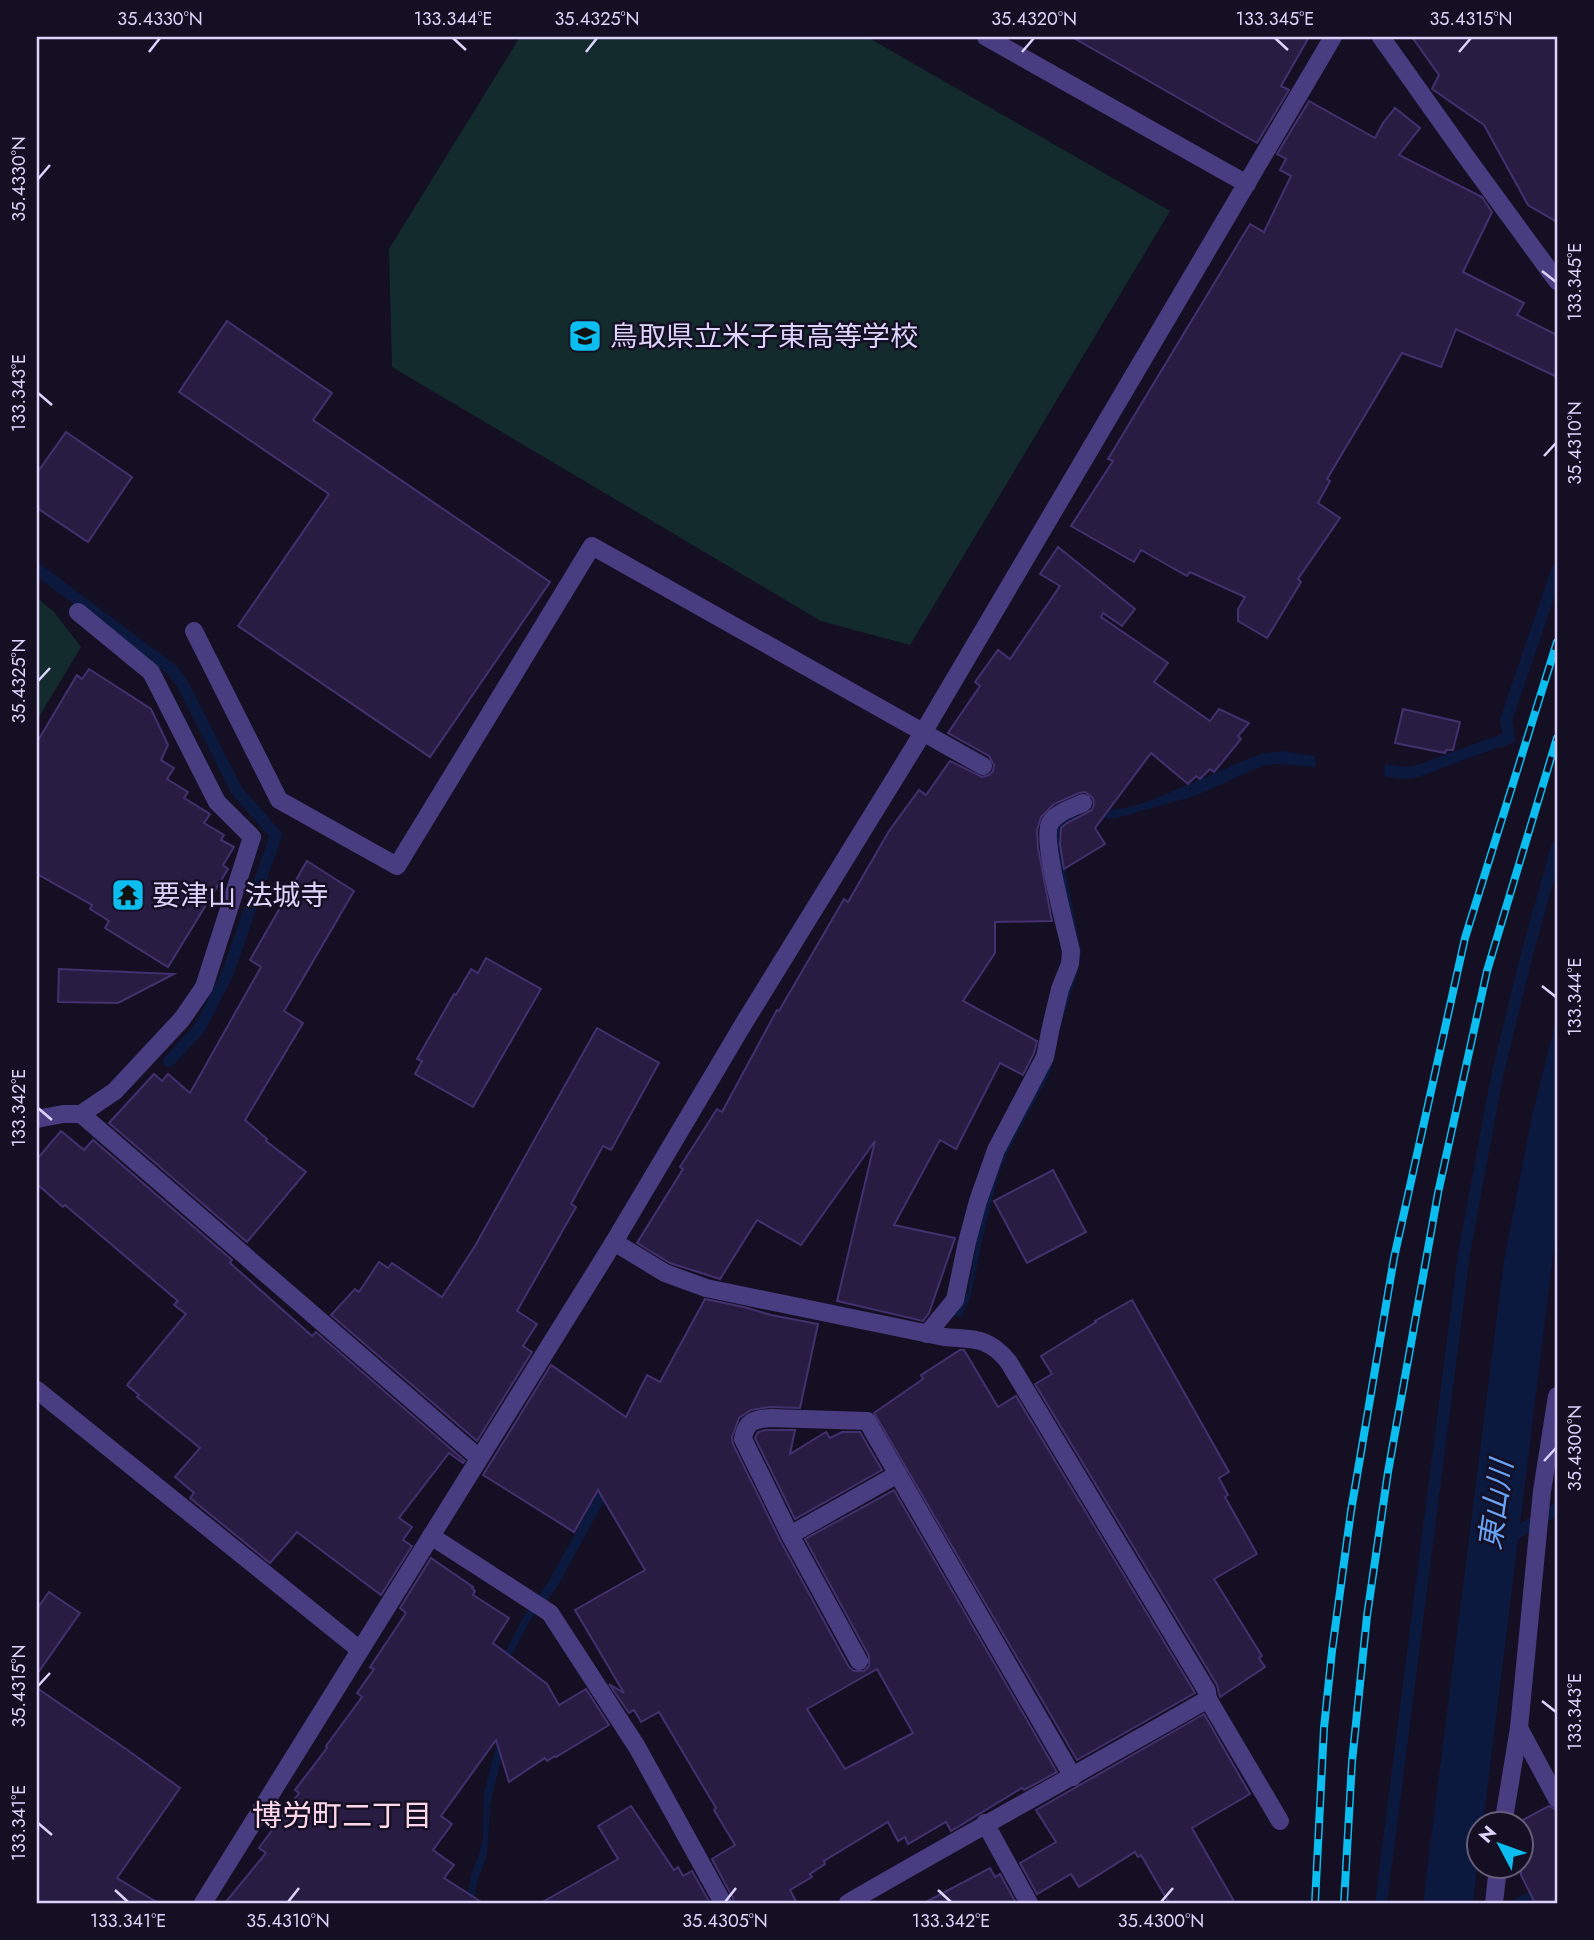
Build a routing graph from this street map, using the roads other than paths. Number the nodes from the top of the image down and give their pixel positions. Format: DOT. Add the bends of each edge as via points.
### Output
graph roads {
  1 [pos="986,37"];
  2 [pos="1333,37"];
  3 [pos="1381,37"];
  4 [pos="1247,184"];
  5 [pos="1557,281"];
  6 [pos="78,612"];
  7 [pos="194,631"];
  8 [pos="924,732"];
  9 [pos="983,766"];
  10 [pos="1083,803"];
  11 [pos="81,1114"];
  12 [pos="37,1119"];
  13 [pos="614,1241"];
  14 [pos="928,1334"];
  15 [pos="37,1390"];
  16 [pos="1557,1396"];
  17 [pos="479,1458"];
  18 [pos="898,1474"];
  19 [pos="1550,1490"];
  20 [pos="790,1535"];
  21 [pos="431,1536"];
  22 [pos="360,1650"];
  23 [pos="859,1661"];
  24 [pos="1208,1699"];
  25 [pos="1519,1728"];
  26 [pos="1073,1777"];
  27 [pos="1557,1799"];
  28 [pos="1505,1811"];
  29 [pos="1280,1821"];
  30 [pos="985,1823"];
  31 [pos="1496,1881"];
  32 [pos="203,1903"];
  33 [pos="723,1903"];
  34 [pos="848,1903"];
  35 [pos="1029,1903"];
  36 [pos="1494,1903"];
  1 -- 4 [label="street"];
  2 -- 4 [label="street"];
  3 -- 5 [label="street"];
  4 -- 8 [label="street"];
  6 -- 11 [label="street" via="150,672 217,802 253,837 204,988 116,1091"];
  7 -- 8 [label="street" via="279,800 397,866 592,546"];
  8 -- 9 [label="street"];
  8 -- 13 [label="street"];
  10 -- 14 [label="street" via="1055,816 1048,826 1048,849 1071,951 1045,1057 996,1150 978,1201 955,1300"];
  11 -- 12 [label="street"];
  11 -- 17 [label="street"];
  13 -- 14 [label="street" via="665,1273 706,1288"];
  13 -- 17 [label="street"];
  14 -- 24 [label="street" via="992,1344 1008,1361"];
  15 -- 22 [label="street"];
  16 -- 19 [label="street"];
  17 -- 21 [label="street"];
  18 -- 20 [label="street"];
  18 -- 20 [label="street" via="867,1421 759,1418 750,1422 743,1439"];
  18 -- 26 [label="street"];
  19 -- 25 [label="street"];
  20 -- 23 [label="street"];
  21 -- 22 [label="street"];
  21 -- 33 [label="street" via="550,1613 637,1747"];
  22 -- 32 [label="street"];
  24 -- 26 [label="street"];
  24 -- 29 [label="street"];
  25 -- 27 [label="street"];
  25 -- 28 [label="street"];
  26 -- 30 [label="street"];
  30 -- 34 [label="street"];
  30 -- 35 [label="street"];
  31 -- 36 [label="street"];
}
